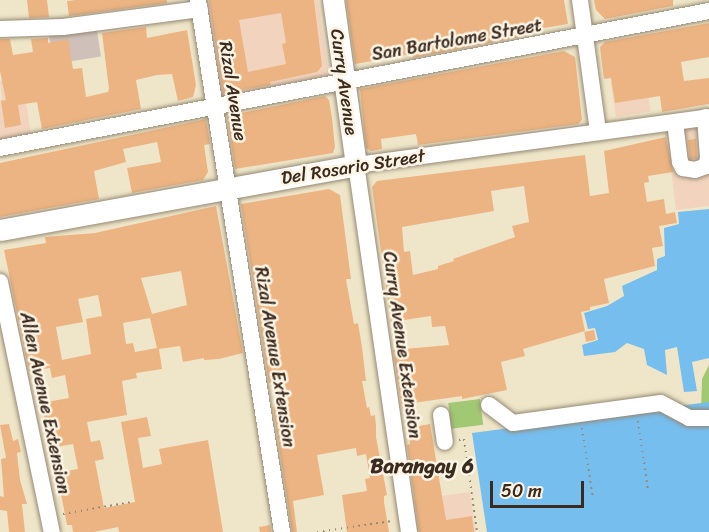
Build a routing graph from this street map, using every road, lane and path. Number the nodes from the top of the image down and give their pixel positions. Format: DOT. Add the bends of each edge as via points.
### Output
graph roads {
  1 [pos="333,0"];
  2 [pos="580,0"];
  3 [pos="199,4"];
  4 [pos="709,11"];
  5 [pos="0,29"];
  6 [pos="585,36"];
  7 [pos="344,81"];
  8 [pos="215,105"];
  9 [pos="707,117"];
  10 [pos="675,122"];
  11 [pos="598,132"];
  12 [pos="0,148"];
  13 [pos="356,165"];
  14 [pos="230,188"];
  15 [pos="0,230"];
  16 [pos="0,282"];
  17 [pos="489,405"];
  18 [pos="636,412"];
  19 [pos="441,415"];
  20 [pos="709,418"];
  21 [pos="581,420"];
  22 [pos="445,442"];
  23 [pos="648,490"];
  24 [pos="593,498"];
  25 [pos="131,502"];
  26 [pos="50,525"];
  27 [pos="408,525"];
  28 [pos="282,532"];
  29 [pos="317,532"];
  30 [pos="477,532"];
  1 -- 7 [label="main road, Curry Avenue"];
  2 -- 6 [label="street"];
  3 -- 5 [label="street" via="63,27"];
  3 -- 8 [label="street, Rizal Avenue"];
  4 -- 6 [label="street, San Bartolome Street"];
  6 -- 7 [label="street, San Bartolome Street"];
  6 -- 11 [label="street"];
  7 -- 8 [label="street, San Bartolome Street"];
  7 -- 13 [label="main road, Curry Avenue"];
  8 -- 12 [label="street, San Bartolome Street"];
  8 -- 14 [label="street, Rizal Avenue"];
  9 -- 10 [label="street, Del Rosario Street"];
  9 -- 10 [label="street" via="708,158 706,166 695,170 683,168 680,162"];
  10 -- 11 [label="street, Del Rosario Street"];
  11 -- 13 [label="street, Del Rosario Street"];
  13 -- 14 [label="main road, Del Rosario Street"];
  13 -- 27 [label="street, Curry Avenue Extension"];
  14 -- 15 [label="main road, Del Rosario Street"];
  14 -- 28 [label="street, Rizal Avenue Extension"];
  16 -- 26 [label="street, Allen Avenue Extension"];
  17 -- 20 [label="street" via="513,423 661,403 689,418"];
  18 -- 23 [label="path"];
  19 -- 22 [label="street"];
  21 -- 24 [label="path"];
  22 -- 30 [label="path" via="464,439"];
  25 -- 26 [label="path"];
  27 -- 29 [label="path"];
}
